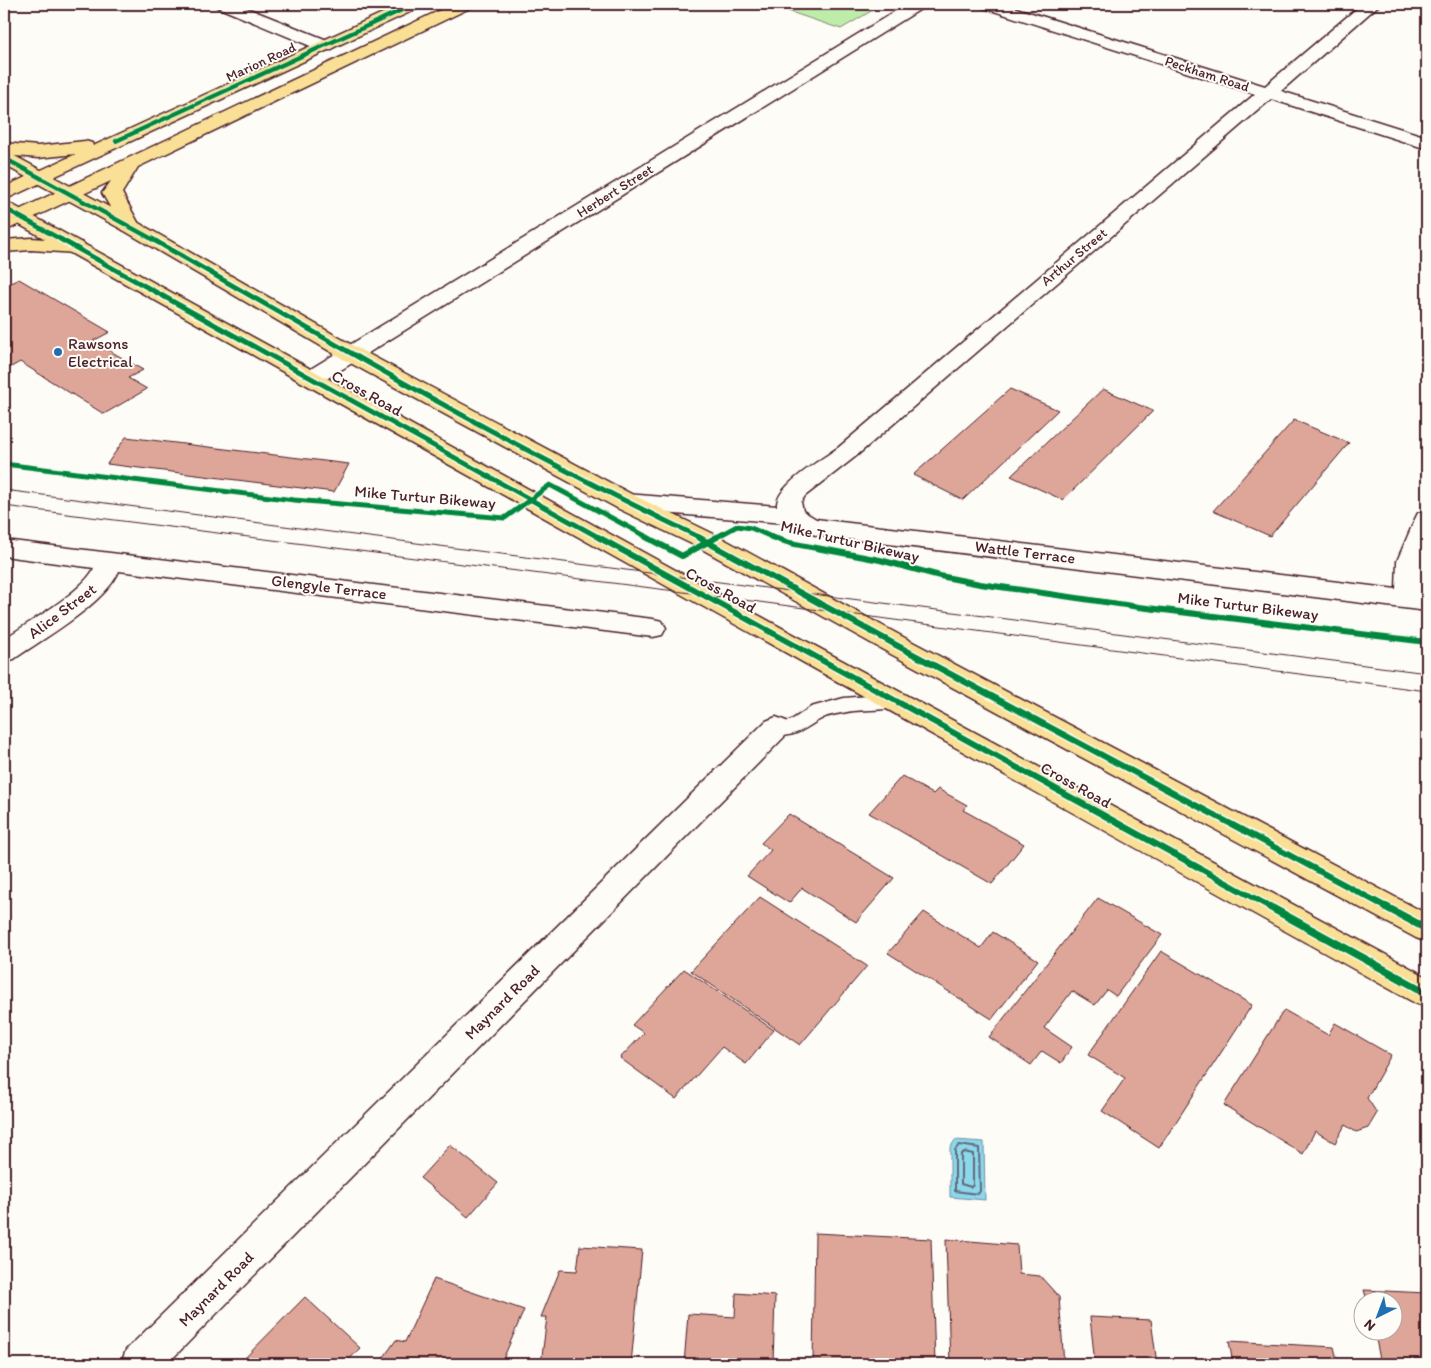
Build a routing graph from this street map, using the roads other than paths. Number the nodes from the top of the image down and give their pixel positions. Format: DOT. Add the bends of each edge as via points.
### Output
graph roads {
  1 [pos="223,4"];
  2 [pos="415,4"];
  3 [pos="466,4"];
  4 [pos="918,4"];
  5 [pos="987,4"];
  6 [pos="1372,4"];
  7 [pos="326,46"];
  8 [pos="1267,92"];
  9 [pos="116,141"];
  10 [pos="1427,143"];
  11 [pos="4,149"];
  12 [pos="4,158"];
  13 [pos="131,164"];
  14 [pos="40,177"];
  15 [pos="69,193"];
  16 [pos="4,194"];
  17 [pos="9,216"];
  18 [pos="130,226"];
  19 [pos="4,246"];
  20 [pos="76,247"];
  21 [pos="351,354"];
  22 [pos="312,378"];
  23 [pos="626,502"];
  24 [pos="791,515"];
  25 [pos="1427,519"];
  26 [pos="4,548"];
  27 [pos="110,560"];
  28 [pos="1418,601"];
  29 [pos="653,628"];
  30 [pos="4,652"];
  31 [pos="894,701"];
  32 [pos="776,728"];
  33 [pos="1427,929"];
  34 [pos="1427,993"];
  35 [pos="140,1364"];
  1 -- 7 [label="street"];
  2 -- 7 [label="main road, Marion Road"];
  3 -- 13 [label="main road"];
  4 -- 21 [label="street, Herbert Street"];
  5 -- 8 [label="street, Peckham Road"];
  6 -- 8 [label="street, Arthur Street"];
  7 -- 9 [label="main road, Marion Road"];
  8 -- 10 [label="street, Peckham Road"];
  8 -- 24 [label="street, Arthur Street" via="847,452 795,490 789,502"];
  9 -- 11 [label="main road" via="61,151"];
  9 -- 14 [label="main road, Marion Road"];
  12 -- 14 [label="main road, Cross Road"];
  13 -- 15 [label="main road"];
  13 -- 18 [label="main road" via="112,193"];
  14 -- 15 [label="main road, Cross Road"];
  14 -- 16 [label="main road, Marion Road"];
  15 -- 17 [label="main road"];
  15 -- 18 [label="main road, Cross Road"];
  17 -- 20 [label="main road, Cross Road"];
  18 -- 21 [label="main road, Cross Road"];
  19 -- 20 [label="main road"];
  20 -- 22 [label="main road, Cross Road"];
  21 -- 22 [label="street, Herbert Street"];
  21 -- 23 [label="main road, Cross Road"];
  22 -- 31 [label="main road, Cross Road"];
  23 -- 24 [label="street, Wattle Terrace"];
  23 -- 33 [label="main road, Cross Road" via="709,542"];
  24 -- 28 [label="street, Wattle Terrace" via="816,527"];
  25 -- 28 [label="street" via="1410,561"];
  26 -- 27 [label="street, Glengyle Terrace"];
  27 -- 29 [label="street, Glengyle Terrace"];
  27 -- 30 [label="street, Alice Street" via="102,580 76,603"];
  31 -- 32 [label="lane, Maynard Road" via="844,705 818,712 793,728"];
  31 -- 34 [label="main road, Cross Road"];
  32 -- 35 [label="street, Maynard Road"];
}
